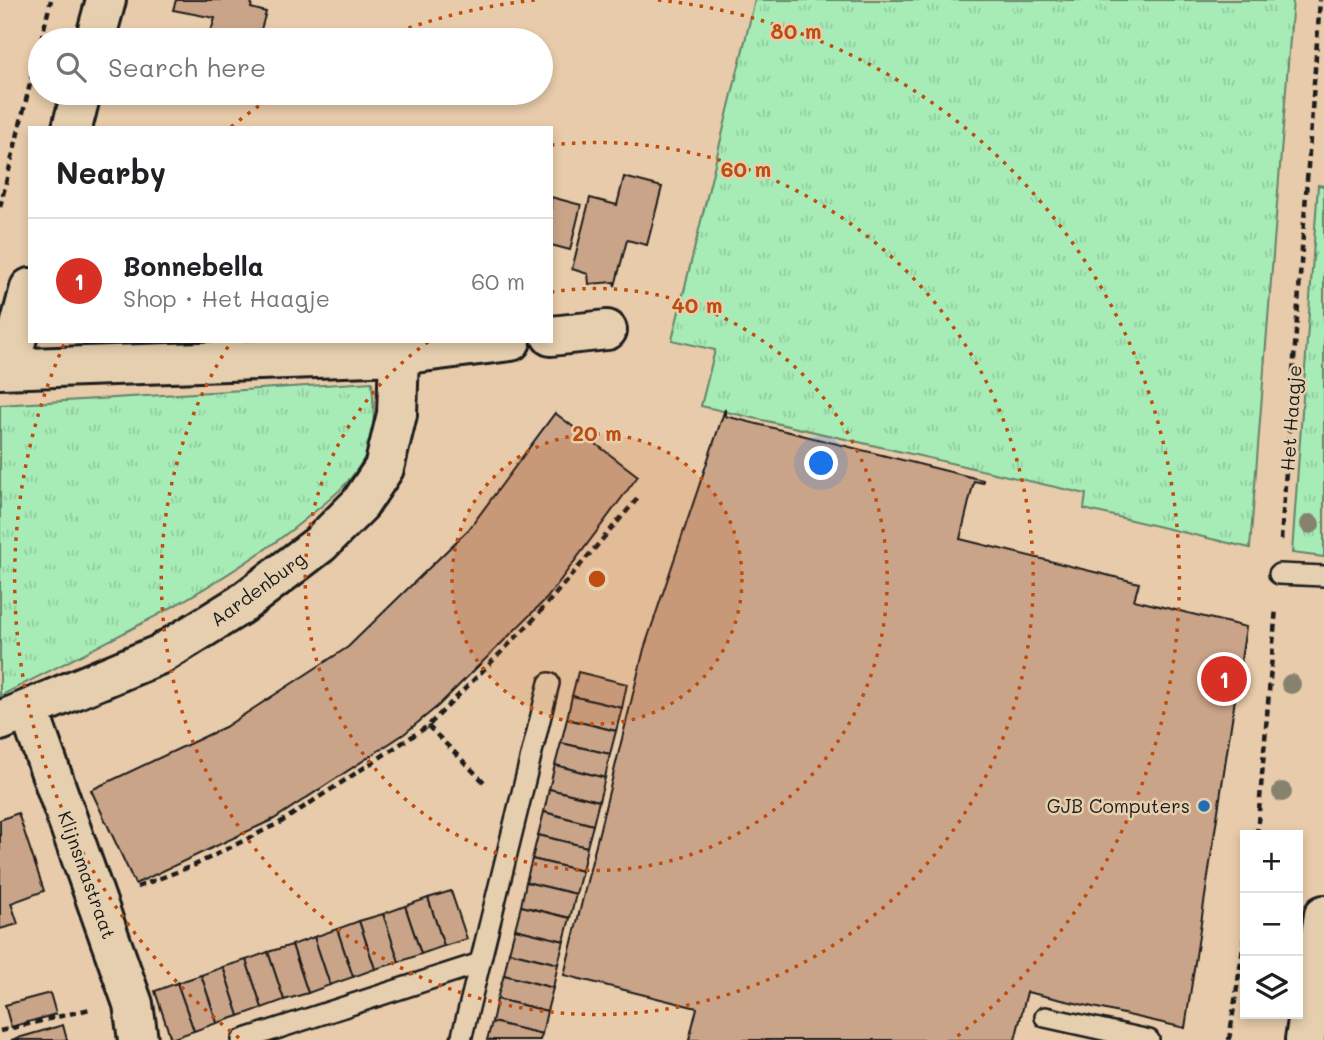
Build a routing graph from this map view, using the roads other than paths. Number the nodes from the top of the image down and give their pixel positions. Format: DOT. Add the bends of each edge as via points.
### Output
graph roads {
  1 [pos="106,0"];
  2 [pos="98,28"];
  3 [pos="78,105"];
  4 [pos="73,126"];
  5 [pos="28,294"];
  6 [pos="607,330"];
  7 [pos="553,337"];
  8 [pos="495,343"];
  9 [pos="399,355"];
  10 [pos="4,368"];
  11 [pos="1279,574"];
  12 [pos="1324,576"];
  13 [pos="549,683"];
  14 [pos="15,716"];
  15 [pos="1324,915"];
  16 [pos="480,963"];
  17 [pos="1321,964"];
  18 [pos="1045,1017"];
  19 [pos="138,1040"];
  20 [pos="242,1040"];
  21 [pos="461,1040"];
  22 [pos="1149,1040"];
  23 [pos="1305,1040"];
  1 -- 2 [label="street"];
  3 -- 4 [label="street"];
  5 -- 10 [label="street"];
  6 -- 7 [label="street"];
  8 -- 9 [label="street"];
  9 -- 10 [label="street"];
  9 -- 14 [label="street, Aardenburg" via="397,414 384,468 360,504 320,544 240,605 161,654"];
  11 -- 12 [label="lane"];
  13 -- 16 [label="lane"];
  14 -- 19 [label="street, Klijnsmastraat" via="97,903 131,999"];
  15 -- 17 [label="street"];
  16 -- 20 [label="lane"];
  16 -- 21 [label="lane"];
  17 -- 23 [label="street"];
  18 -- 22 [label="lane"];
}
